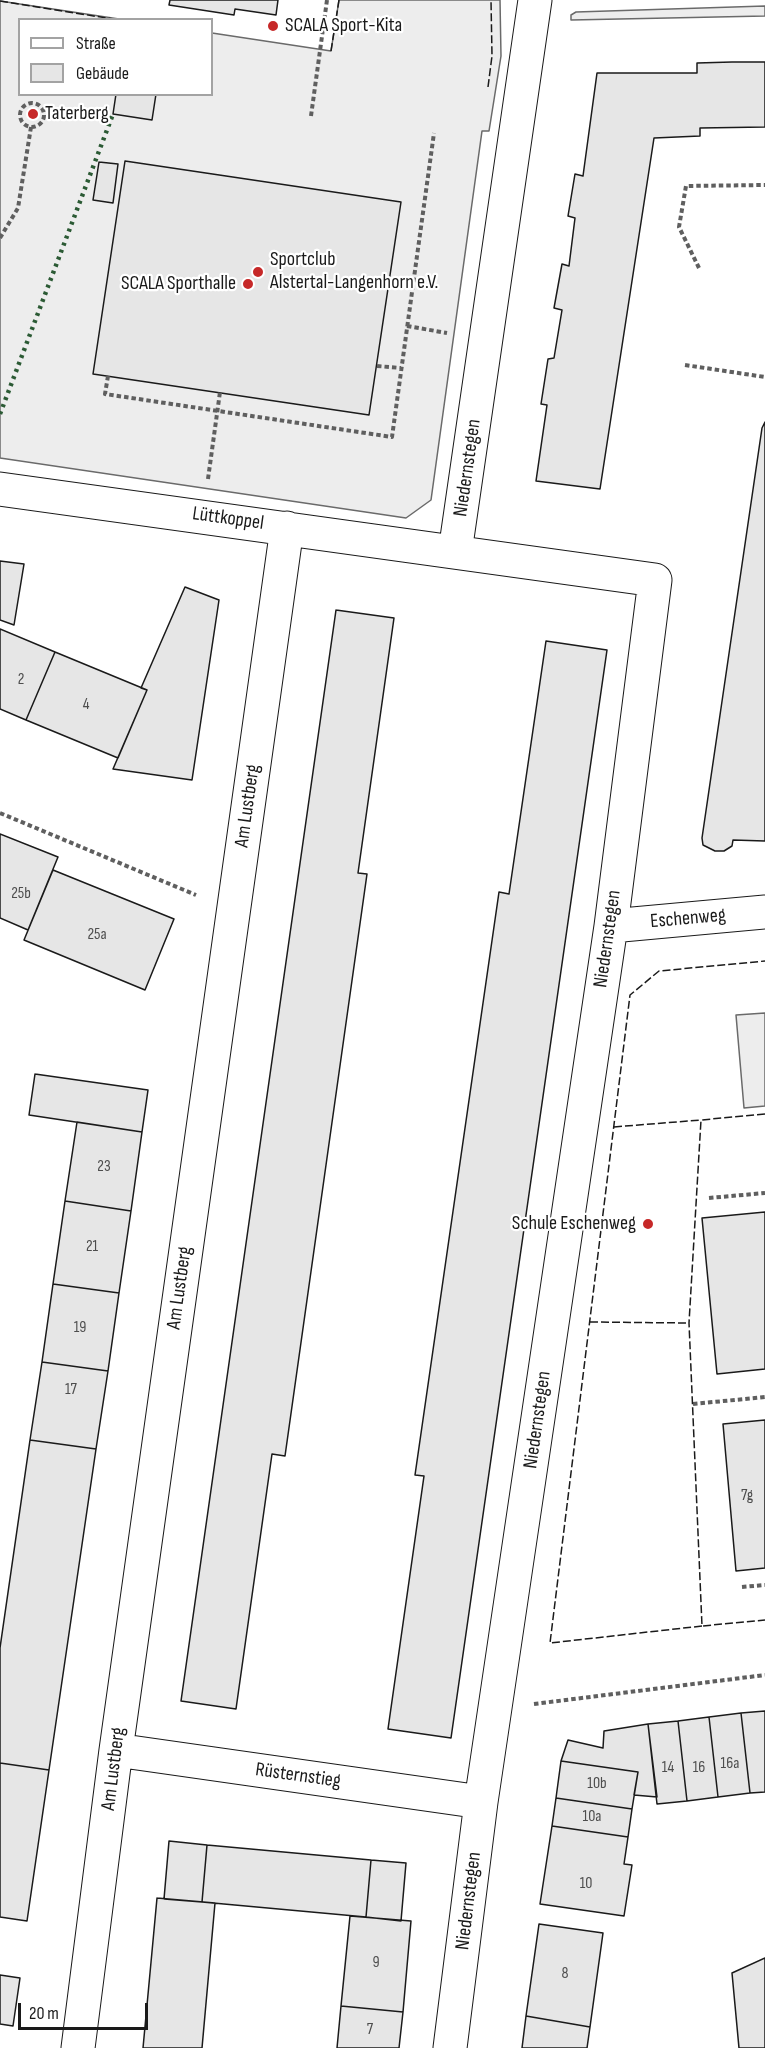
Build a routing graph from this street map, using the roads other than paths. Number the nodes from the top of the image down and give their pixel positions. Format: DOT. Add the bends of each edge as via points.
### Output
graph roads {
  1 [pos="535,0"];
  2 [pos="0,489"];
  3 [pos="287,528"];
  4 [pos="455,552"];
  5 [pos="765,912"];
  6 [pos="611,926"];
  7 [pos="116,1750"];
  8 [pos="481,1802"];
  9 [pos="78,2048"];
  10 [pos="450,2048"];
  1 -- 4 [label="street, Niedernstegen"];
  2 -- 3 [label="street, Lüttkoppel"];
  3 -- 4 [label="street, Lüttkoppel"];
  3 -- 7 [label="street, Am Lustberg"];
  4 -- 6 [label="street, Niedernstegen" via="655,580"];
  5 -- 6 [label="street, Eschenweg"];
  6 -- 8 [label="street, Niedernstegen"];
  7 -- 8 [label="street, Rüsternstieg"];
  7 -- 9 [label="street, Am Lustberg"];
  8 -- 10 [label="street, Niedernstegen"];
}
